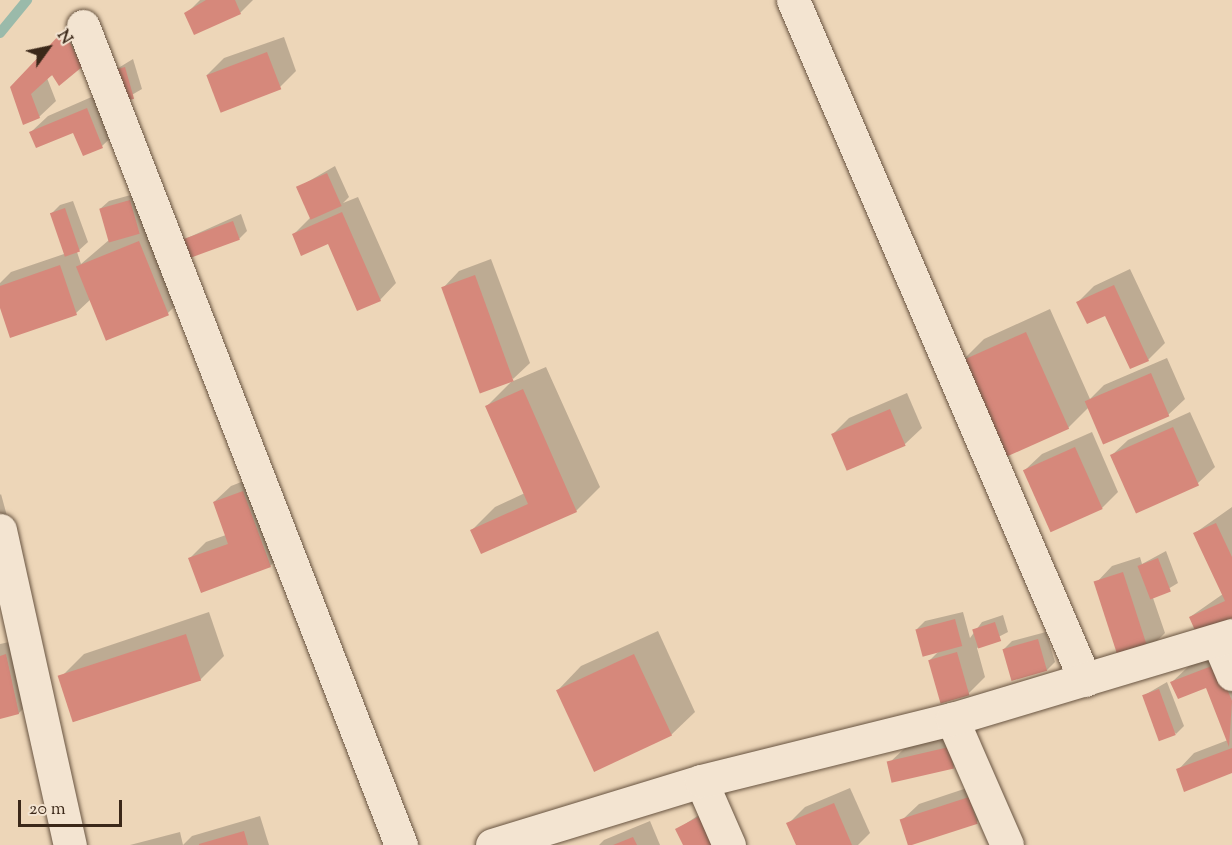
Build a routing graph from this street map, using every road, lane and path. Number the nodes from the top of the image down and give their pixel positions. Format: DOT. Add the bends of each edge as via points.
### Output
graph roads {
  1 [pos="793,0"];
  2 [pos="83,26"];
  3 [pos="0,530"];
  4 [pos="10,612"];
  5 [pos="1225,638"];
  6 [pos="1232,674"];
  7 [pos="1084,680"];
  8 [pos="951,719"];
  9 [pos="700,781"];
  10 [pos="549,836"];
  11 [pos="70,845"];
  12 [pos="401,845"];
  13 [pos="492,845"];
  14 [pos="729,845"];
  15 [pos="1007,845"];
  1 -- 7 [label="street"];
  2 -- 12 [label="street"];
  3 -- 4 [label="street"];
  4 -- 11 [label="street"];
  5 -- 6 [label="street"];
  5 -- 7 [label="street"];
  7 -- 8 [label="street"];
  8 -- 9 [label="street"];
  8 -- 15 [label="street"];
  9 -- 10 [label="street"];
  9 -- 14 [label="street"];
  10 -- 13 [label="street"];
}
